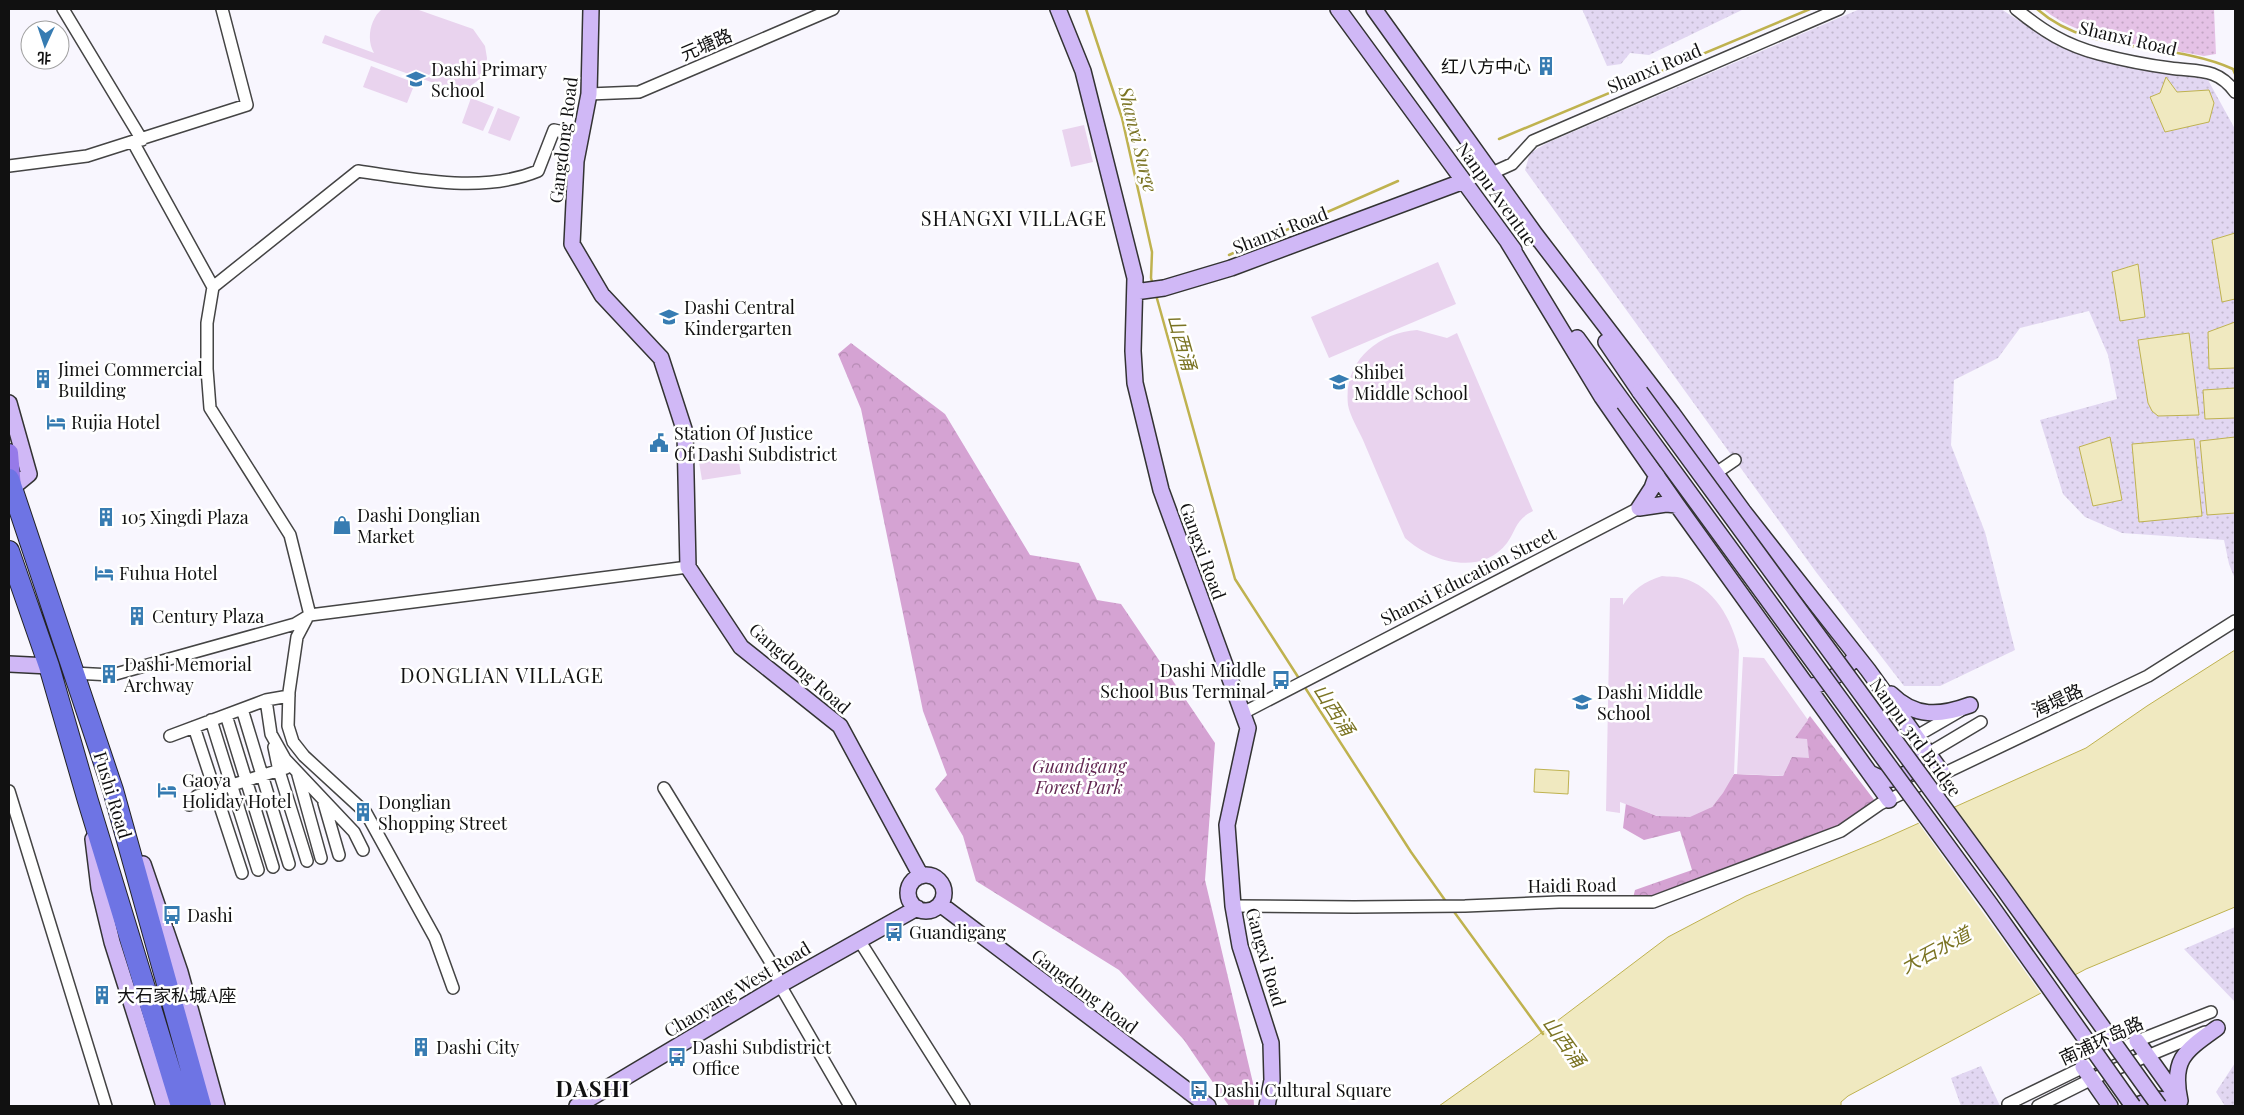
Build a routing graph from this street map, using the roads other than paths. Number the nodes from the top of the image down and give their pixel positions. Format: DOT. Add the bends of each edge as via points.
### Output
graph roads {
  1 [pos="63,9"];
  2 [pos="222,9"];
  3 [pos="591,9"];
  4 [pos="833,9"];
  5 [pos="1058,9"];
  6 [pos="1338,9"];
  7 [pos="1374,9"];
  8 [pos="1839,9"];
  9 [pos="2016,9"];
  10 [pos="2235,92"];
  11 [pos="590,94"];
  12 [pos="582,136"];
  13 [pos="137,141"];
  14 [pos="9,166"];
  15 [pos="1492,173"];
  16 [pos="1464,181"];
  17 [pos="1535,234"];
  18 [pos="1508,242"];
  19 [pos="213,287"];
  20 [pos="1141,292"];
  21 [pos="1640,392"];
  22 [pos="9,404"];
  23 [pos="9,453"];
  24 [pos="1735,460"];
  25 [pos="1716,473"];
  26 [pos="1657,474"];
  27 [pos="11,484"];
  28 [pos="1677,505"];
  29 [pos="1639,508"];
  30 [pos="9,551"];
  31 [pos="688,567"];
  32 [pos="310,615"];
  33 [pos="2235,621"];
  34 [pos="1856,655"];
  35 [pos="9,664"];
  36 [pos="50,666"];
  37 [pos="1868,670"];
  38 [pos="73,673"];
  39 [pos="1808,687"];
  40 [pos="289,696"];
  41 [pos="266,700"];
  42 [pos="1970,705"];
  43 [pos="242,709"];
  44 [pos="1243,713"];
  45 [pos="226,715"];
  46 [pos="211,720"];
  47 [pos="1981,722"];
  48 [pos="194,727"];
  49 [pos="271,734"];
  50 [pos="170,736"];
  51 [pos="1922,746"];
  52 [pos="279,771"];
  53 [pos="294,771"];
  54 [pos="1870,774"];
  55 [pos="1943,774"];
  56 [pos="262,776"];
  57 [pos="246,781"];
  58 [pos="231,785"];
  59 [pos="664,788"];
  60 [pos="113,790"];
  61 [pos="215,790"];
  62 [pos="9,791"];
  63 [pos="88,800"];
  64 [pos="324,800"];
  65 [pos="1889,800"];
  66 [pos="189,805"];
  67 [pos="363,850"];
  68 [pos="339,854"];
  69 [pos="321,858"];
  70 [pos="307,861"];
  71 [pos="289,864"];
  72 [pos="273,867"];
  73 [pos="258,870"];
  74 [pos="242,873"];
  75 [pos="921,876"];
  76 [pos="940,904"];
  77 [pos="1232,906"];
  78 [pos="917,908"];
  79 [pos="859,940"];
  80 [pos="780,984"];
  81 [pos="453,988"];
  82 [pos="2211,1012"];
  83 [pos="2217,1028"];
  84 [pos="2137,1041"];
  85 [pos="2147,1056"];
  86 [pos="2088,1073"];
  87 [pos="2182,1103"];
  88 [pos="2008,1104"];
  89 [pos="106,1106"];
  90 [pos="164,1106"];
  91 [pos="181,1106"];
  92 [pos="201,1106"];
  93 [pos="217,1106"];
  94 [pos="577,1106"];
  95 [pos="850,1106"];
  96 [pos="964,1106"];
  97 [pos="1208,1106"];
  98 [pos="1267,1106"];
  99 [pos="2038,1106"];
  100 [pos="2110,1106"];
  101 [pos="2133,1106"];
  102 [pos="2159,1106"];
  1 -- 13 [label="street"];
  2 -- 13 [label="street" via="247,105"];
  3 -- 11 [label="main road, Gangdong Road"];
  4 -- 11 [label="street, 元塘路" via="638,92"];
  5 -- 20 [label="main road, Gangxi Road" via="1083,71"];
  6 -- 16 [label="main road, Nanpu Aventue"];
  7 -- 15 [label="main road, Nanpu Aventue"];
  8 -- 15 [label="street, Shanxi Road" via="1534,141 1512,164"];
  9 -- 10 [label="street, Shanxi Road" via="2059,40 2099,54 2171,68 2198,69 2225,82"];
  11 -- 12 [label="main road, Gangdong Road"];
  12 -- 19 [label="street" via="554,130 538,171 501,182 442,182 358,171"];
  12 -- 31 [label="main road, Gangdong Road" via="576,161 572,244 602,295 660,358 685,432"];
  13 -- 14 [label="street" via="87,156"];
  13 -- 19 [label="street"];
  15 -- 17 [label="main road, Nanpu Aventue"];
  16 -- 18 [label="main road, Nanpu Aventue"];
  16 -- 20 [label="main road, Shanxi Road" via="1231,268"];
  17 -- 21 [label="main road, Nanpu Aventue"];
  17 -- 25 [label="main road"];
  18 -- 26 [label="main road" via="1602,397"];
  18 -- 101 [label="main road, Nanpu Aventue, bridge" via="1990,904"];
  19 -- 32 [label="street" via="207,323 210,408 290,535"];
  20 -- 44 [label="main road, Gangxi Road" via="1133,351 1135,383 1161,490"];
  21 -- 102 [label="main road, Nanpu 3rd Bridge, bridge"];
  22 -- 27 [label="main road" via="29,474"];
  23 -- 27 [label="main road"];
  24 -- 25 [label="street"];
  25 -- 34 [label="main road"];
  26 -- 28 [label="main road"];
  26 -- 29 [label="main road"];
  27 -- 38 [label="highway, Fushi Road"];
  28 -- 29 [label="main road"];
  28 -- 39 [label="main road"];
  29 -- 44 [label="street, Shanxi Education Street"];
  30 -- 36 [label="highway, Fushi Road"];
  31 -- 32 [label="street"];
  31 -- 75 [label="main road, Gangdong Road" via="741,647 840,726"];
  32 -- 38 [label="street" via="295,624 112,675"];
  32 -- 40 [label="street" via="297,637"];
  33 -- 55 [label="street, 海堤路" via="2148,676"];
  34 -- 37 [label="main road"];
  34 -- 39 [label="main road" via="1842,673 1820,685"];
  35 -- 36 [label="main road"];
  36 -- 63 [label="highway, Fushi Road"];
  37 -- 42 [label="main road" via="1902,705 1914,711 1952,712"];
  37 -- 51 [label="main road"];
  38 -- 60 [label="highway, Fushi Road"];
  39 -- 54 [label="main road"];
  40 -- 41 [label="street"];
  40 -- 81 [label="street" via="288,726 293,742 366,813 435,938"];
  41 -- 43 [label="street"];
  41 -- 49 [label="street"];
  42 -- 51 [label="street" via="1922,733"];
  43 -- 45 [label="street"];
  43 -- 56 [label="street"];
  44 -- 77 [label="main road, Gangxi Road" via="1248,728 1227,824"];
  45 -- 46 [label="street"];
  45 -- 57 [label="street"];
  46 -- 48 [label="street"];
  46 -- 58 [label="street"];
  47 -- 51 [label="street"];
  48 -- 50 [label="street"];
  48 -- 61 [label="street"];
  49 -- 52 [label="street"];
  49 -- 53 [label="street"];
  51 -- 54 [label="main road" via="1913,770 1891,780"];
  51 -- 55 [label="main road"];
  52 -- 53 [label="street"];
  52 -- 56 [label="street"];
  52 -- 70 [label="street"];
  53 -- 64 [label="street"];
  53 -- 69 [label="street"];
  54 -- 65 [label="main road"];
  55 -- 65 [label="street, 海堤路"];
  56 -- 57 [label="street"];
  56 -- 71 [label="street"];
  57 -- 58 [label="street"];
  57 -- 72 [label="street"];
  58 -- 61 [label="street"];
  58 -- 73 [label="street"];
  59 -- 80 [label="street" via="773,966"];
  60 -- 92 [label="highway, Fushi Road"];
  60 -- 93 [label="main road" via="130,825 180,972"];
  61 -- 66 [label="street" via="197,796"];
  61 -- 74 [label="street"];
  62 -- 89 [label="street"];
  63 -- 90 [label="main road" via="99,888 112,942"];
  63 -- 91 [label="highway, Fushi Road"];
  64 -- 67 [label="street" via="354,832"];
  64 -- 68 [label="street"];
  65 -- 77 [label="street, Haidi Road" via="1841,831 1653,902"];
  75 -- 76 [label="main road" via="933,876 942,885 944,897"];
  75 -- 78 [label="main road" via="911,883 909,889 910,902"];
  76 -- 78 [label="main road" via="928,910"];
  76 -- 97 [label="main road, Gangdong Road"];
  77 -- 98 [label="main road, Gangxi Road" via="1240,946 1270,1044 1272,1080"];
  78 -- 79 [label="main road, Chaoyang West Road"];
  79 -- 80 [label="main road, Chaoyang West Road"];
  79 -- 96 [label="street"];
  80 -- 94 [label="main road, Chaoyang West Road"];
  80 -- 95 [label="street"];
  82 -- 84 [label="street, 南浦环岛路"];
  83 -- 85 [label="street, 南浦环岛路"];
  83 -- 87 [label="main road" via="2181,1059 2176,1083"];
  84 -- 85 [label="main road"];
  84 -- 86 [label="street, 南浦环岛路"];
  85 -- 86 [label="street, 南浦环岛路"];
  85 -- 87 [label="main road"];
  86 -- 88 [label="street, 南浦环岛路"];
  86 -- 99 [label="street, 南浦环岛路"];
  86 -- 100 [label="main road"];
  87 -- 101 [label="main road" via="2156,1099"];
}
